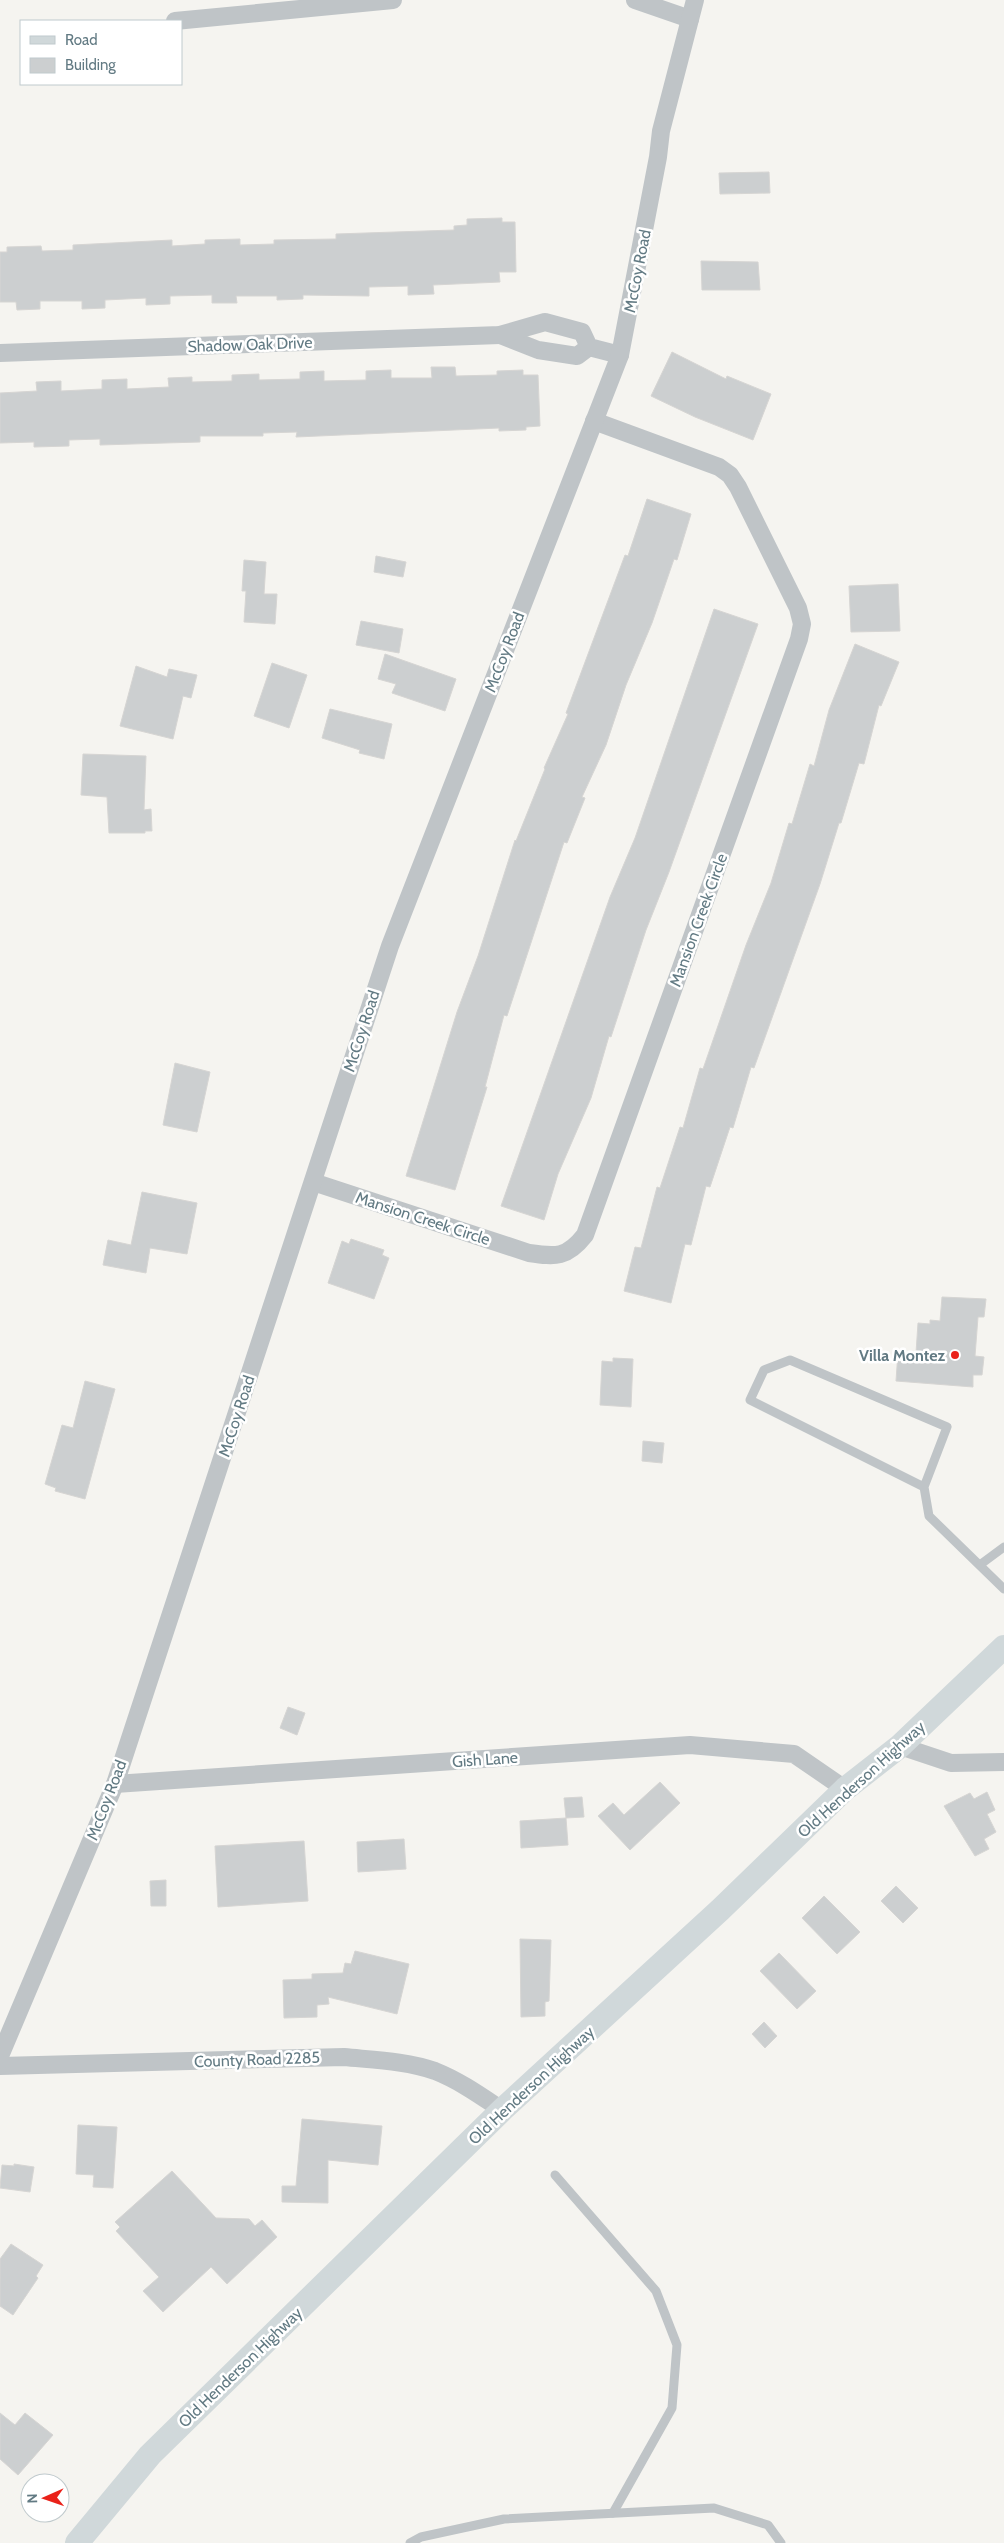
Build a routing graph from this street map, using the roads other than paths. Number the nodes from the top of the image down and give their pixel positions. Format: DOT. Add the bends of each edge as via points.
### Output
graph roads {
  1 [pos="393,0"];
  2 [pos="635,0"];
  3 [pos="695,0"];
  4 [pos="690,19"];
  5 [pos="182,20"];
  6 [pos="500,335"];
  7 [pos="589,347"];
  8 [pos="0,353"];
  9 [pos="620,355"];
  10 [pos="594,421"];
  11 [pos="313,1182"];
  12 [pos="924,1487"];
  13 [pos="1004,1547"];
  14 [pos="982,1564"];
  15 [pos="1004,1589"];
  16 [pos="1004,1647"];
  17 [pos="900,1746"];
  18 [pos="1004,1762"];
  19 [pos="115,1784"];
  20 [pos="845,1789"];
  21 [pos="0,2056"];
  22 [pos="0,2066"];
  23 [pos="502,2110"];
  24 [pos="555,2175"];
  25 [pos="613,2513"];
  26 [pos="77,2543"];
  27 [pos="410,2543"];
  28 [pos="781,2543"];
  1 -- 5 [label="street"];
  2 -- 4 [label="street"];
  3 -- 4 [label="street, McCoy Road"];
  4 -- 9 [label="street, McCoy Road" via="661,131"];
  6 -- 7 [label="street, Shadow Oak Drive" via="538,350 577,356"];
  6 -- 7 [label="street, Shadow Oak Drive" via="545,322 582,332"];
  6 -- 8 [label="street, Shadow Oak Drive"];
  7 -- 9 [label="street"];
  9 -- 10 [label="street, McCoy Road"];
  10 -- 11 [label="street, McCoy Road" via="390,946"];
  10 -- 11 [label="street, Mansion Creek Circle" via="719,467 730,475 798,608 802,624 585,1235 575,1248 564,1254 529,1253"];
  11 -- 19 [label="street, McCoy Road"];
  12 -- 12 [label="lane" via="947,1426 790,1360 764,1370 750,1400"];
  12 -- 14 [label="lane" via="930,1516"];
  13 -- 14 [label="lane"];
  14 -- 15 [label="lane"];
  16 -- 17 [label="main road, Old Henderson Highway"];
  17 -- 18 [label="street" via="951,1763"];
  17 -- 20 [label="main road, Old Henderson Highway"];
  19 -- 20 [label="street, Gish Lane" via="690,1745 794,1754"];
  19 -- 21 [label="street, McCoy Road"];
  20 -- 23 [label="main road, Old Henderson Highway" via="720,1910"];
  22 -- 23 [label="street, County Road 2285" via="344,2057 394,2062 436,2072 468,2086"];
  23 -- 26 [label="main road, Old Henderson Highway" via="150,2455"];
  24 -- 25 [label="lane" via="656,2291 677,2345 672,2408"];
  25 -- 27 [label="lane" via="504,2519 421,2537"];
  25 -- 28 [label="lane" via="714,2508 768,2525"];
}
